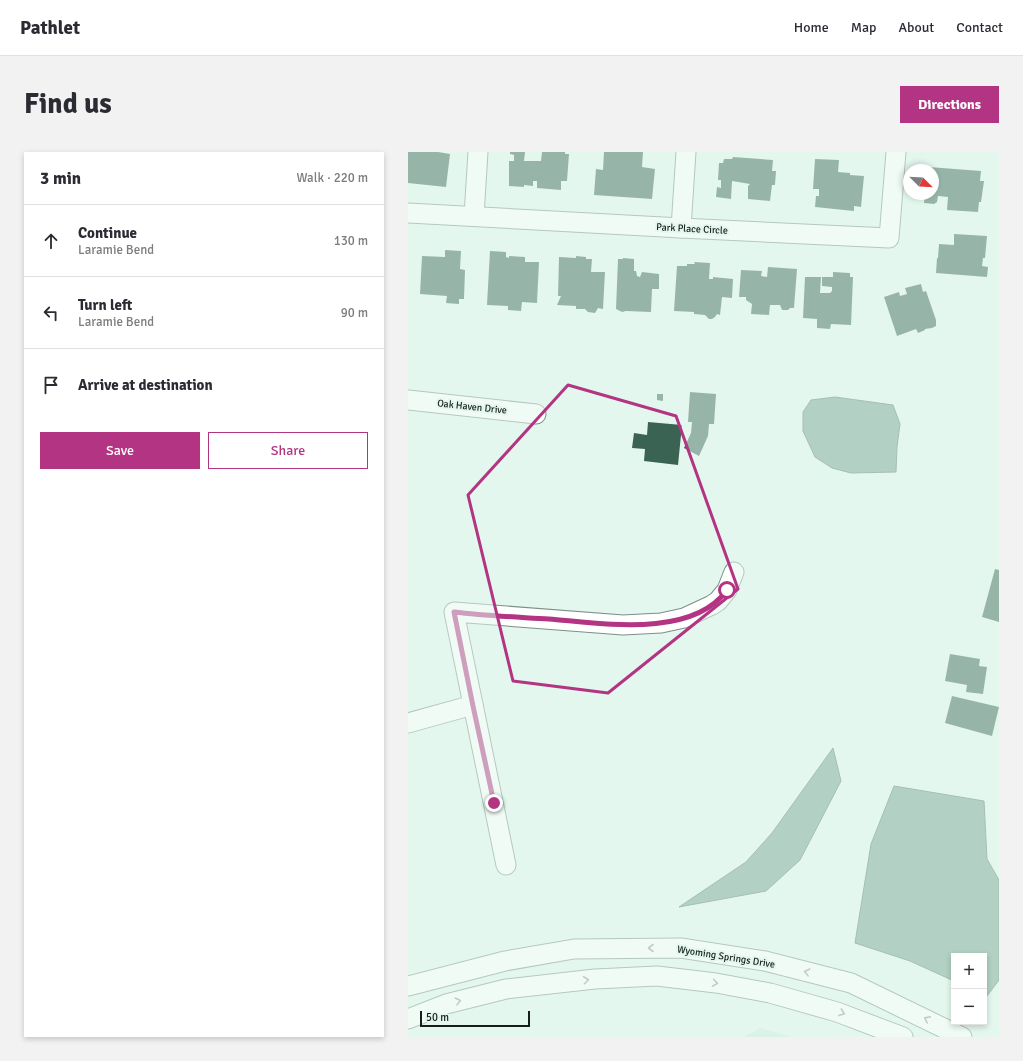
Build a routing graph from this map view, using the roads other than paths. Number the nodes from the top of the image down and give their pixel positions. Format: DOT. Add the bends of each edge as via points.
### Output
graph roads {
  1 [pos="478,152"];
  2 [pos="686,152"];
  3 [pos="896,152"];
  4 [pos="408,213"];
  5 [pos="474,216"];
  6 [pos="681,228"];
  7 [pos="408,400"];
  8 [pos="536,414"];
  9 [pos="734,572"];
  10 [pos="473,706"];
  11 [pos="408,723"];
  12 [pos="506,865"];
  13 [pos="408,986"];
  14 [pos="408,1019"];
  15 [pos="903,1037"];
  16 [pos="962,1037"];
  1 -- 5 [label="street"];
  2 -- 6 [label="street"];
  3 -- 6 [label="street, Park Place Circle" via="889,238"];
  4 -- 5 [label="street, Park Place Circle"];
  5 -- 6 [label="street, Park Place Circle"];
  7 -- 8 [label="street, Oak Haven Drive"];
  9 -- 10 [label="street" via="727,590 718,601 684,618 661,622 623,625 454,612"];
  10 -- 11 [label="street"];
  10 -- 12 [label="street"];
  16 -- 13 [label="street, Wyoming Springs Drive, one-way" via="851,983 765,961 681,948 574,949 506,960"];
  14 -- 15 [label="street, one-way" via="446,1004 506,989 595,979 657,976 770,993 837,1012"];
}
